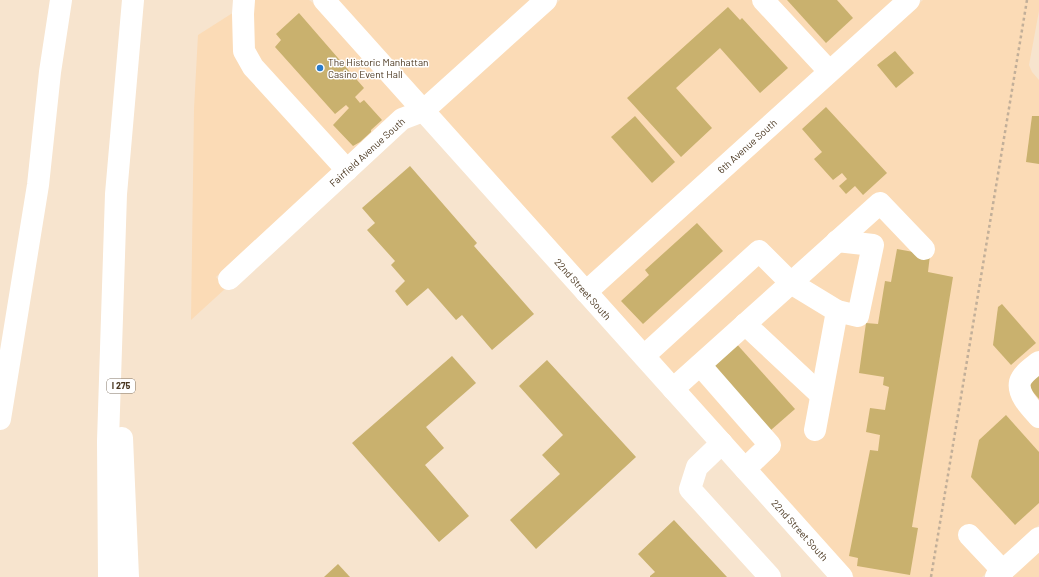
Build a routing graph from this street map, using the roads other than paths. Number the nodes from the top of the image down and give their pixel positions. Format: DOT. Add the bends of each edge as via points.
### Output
graph roads {
  1 [pos="61,0"];
  2 [pos="133,0"];
  3 [pos="244,0"];
  4 [pos="324,0"];
  5 [pos="546,0"];
  6 [pos="763,0"];
  7 [pos="909,0"];
  8 [pos="828,72"];
  9 [pos="423,111"];
  10 [pos="347,170"];
  11 [pos="38,185"];
  12 [pos="116,194"];
  13 [pos="837,240"];
  14 [pos="924,249"];
  15 [pos="229,278"];
  16 [pos="791,283"];
  17 [pos="586,292"];
  18 [pos="837,312"];
  19 [pos="745,324"];
  20 [pos="644,356"];
  21 [pos="1039,362"];
  22 [pos="700,364"];
  23 [pos="0,374"];
  24 [pos="673,389"];
  25 [pos="821,395"];
  26 [pos="1039,418"];
  27 [pos="0,419"];
  28 [pos="815,430"];
  29 [pos="722,443"];
  30 [pos="745,469"];
  31 [pos="969,535"];
  32 [pos="1039,538"];
  33 [pos="1000,574"];
  34 [pos="108,577"];
  35 [pos="128,577"];
  36 [pos="770,577"];
  37 [pos="842,577"];
  1 -- 11 [label="main road" via="50,72"];
  2 -- 12 [label="main road, I 275"];
  3 -- 10 [label="main road" via="244,51 253,67"];
  4 -- 9 [label="main road, 22nd Street South"];
  5 -- 9 [label="main road, Fairfield Avenue South"];
  6 -- 8 [label="main road"];
  7 -- 8 [label="main road, 6th Avenue South"];
  8 -- 17 [label="main road, 6th Avenue South"];
  9 -- 10 [label="main road, Fairfield Avenue South" via="402,119"];
  9 -- 17 [label="main road, 22nd Street South"];
  10 -- 15 [label="main road, Fairfield Avenue South"];
  11 -- 23 [label="main road"];
  11 -- 27 [label="main road"];
  12 -- 34 [label="main road" via="108,440"];
  12 -- 35 [label="main road, I 275"];
  13 -- 14 [label="main road" via="880,203"];
  13 -- 16 [label="main road"];
  13 -- 18 [label="main road" via="873,245 858,316"];
  16 -- 18 [label="main road"];
  16 -- 19 [label="main road"];
  16 -- 20 [label="main road" via="759,251"];
  17 -- 20 [label="main road, 22nd Street South"];
  18 -- 25 [label="main road"];
  19 -- 22 [label="main road"];
  19 -- 25 [label="main road"];
  20 -- 24 [label="main road, 22nd Street South"];
  21 -- 26 [label="main road" via="1024,375 1020,382 1020,393"];
  22 -- 24 [label="main road"];
  22 -- 30 [label="main road" via="770,445"];
  24 -- 29 [label="main road, 22nd Street South"];
  25 -- 28 [label="main road"];
  29 -- 30 [label="main road, 22nd Street South"];
  29 -- 36 [label="main road" via="697,467 690,489"];
  30 -- 37 [label="main road, 22nd Street South"];
  31 -- 33 [label="main road"];
  32 -- 33 [label="main road"];
}
